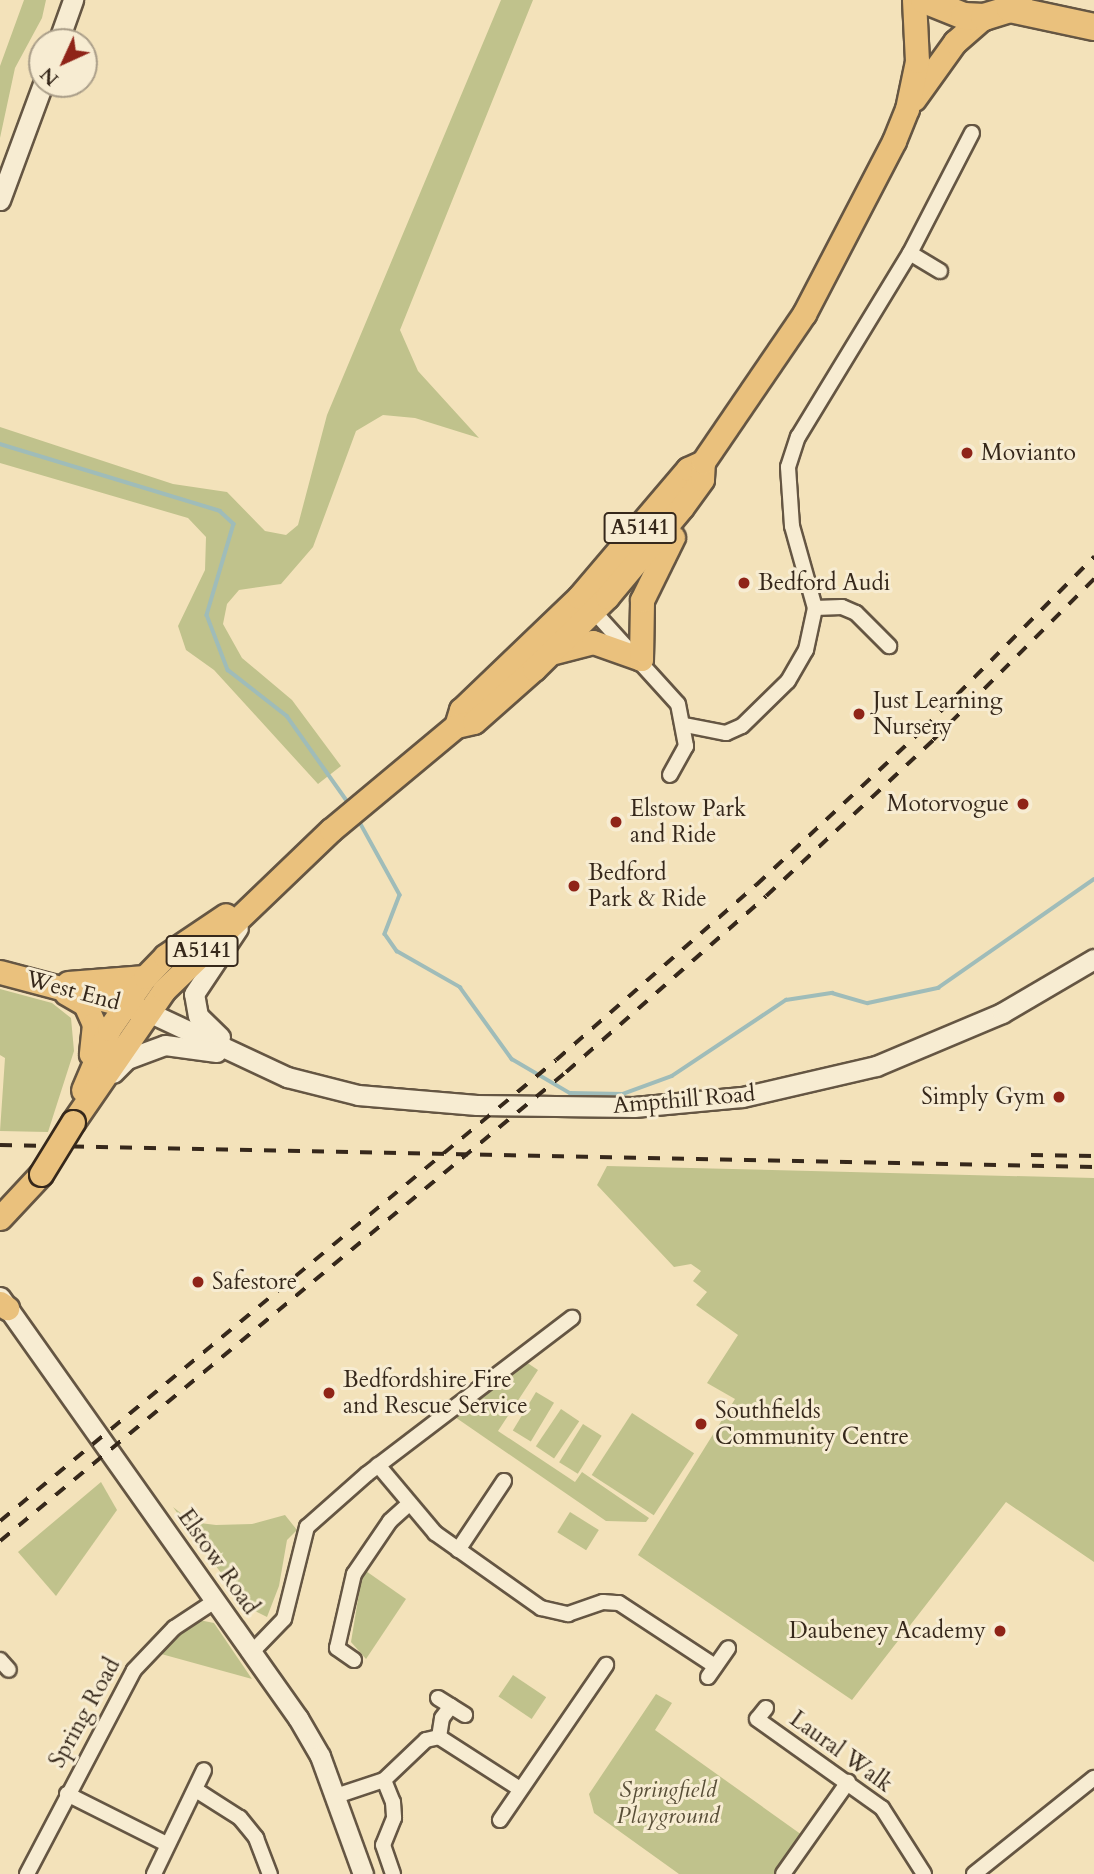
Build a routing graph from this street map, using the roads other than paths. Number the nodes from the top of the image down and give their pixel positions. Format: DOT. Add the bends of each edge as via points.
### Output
graph roads {
  1 [pos="73,0"];
  2 [pos="914,0"];
  3 [pos="924,0"];
  4 [pos="1014,4"];
  5 [pos="984,17"];
  6 [pos="1094,27"];
  7 [pos="63,28"];
  8 [pos="38,98"];
  9 [pos="907,109"];
  10 [pos="972,132"];
  11 [pos="0,200"];
  12 [pos="910,253"];
  13 [pos="940,271"];
  14 [pos="704,462"];
  15 [pos="682,507"];
  16 [pos="586,604"];
  17 [pos="815,608"];
  18 [pos="889,646"];
  19 [pos="551,653"];
  20 [pos="640,659"];
  21 [pos="685,724"];
  22 [pos="456,726"];
  23 [pos="670,775"];
  24 [pos="261,893"];
  25 [pos="1094,959"];
  26 [pos="0,972"];
  27 [pos="145,977"];
  28 [pos="47,984"];
  29 [pos="135,1008"];
  30 [pos="251,1062"];
  31 [pos="86,1081"];
  32 [pos="73,1122"];
  33 [pos="0,1218"];
  34 [pos="2,1303"];
  35 [pos="572,1318"];
  36 [pos="378,1465"];
  37 [pos="504,1481"];
  38 [pos="410,1504"];
  39 [pos="458,1550"];
  40 [pos="215,1601"];
  41 [pos="728,1648"];
  42 [pos="252,1652"];
  43 [pos="354,1660"];
  44 [pos="606,1665"];
  45 [pos="766,1708"];
  46 [pos="465,1715"];
  47 [pos="439,1737"];
  48 [pos="204,1770"];
  49 [pos="1094,1778"];
  50 [pos="384,1780"];
  51 [pos="848,1782"];
  52 [pos="520,1789"];
  53 [pos="196,1790"];
  54 [pos="67,1794"];
  55 [pos="335,1796"];
  56 [pos="500,1820"];
  57 [pos="167,1844"];
  58 [pos="27,1874"];
  59 [pos="154,1874"];
  60 [pos="270,1874"];
  61 [pos="363,1874"];
  62 [pos="393,1874"];
  63 [pos="783,1874"];
  64 [pos="924,1874"];
  65 [pos="974,1874"];
  1 -- 7 [label="main road"];
  2 -- 9 [label="main road, A5141" via="919,41"];
  3 -- 5 [label="highway" via="964,16"];
  4 -- 5 [label="highway"];
  4 -- 6 [label="highway"];
  5 -- 9 [label="main road, A5141" via="955,42"];
  8 -- 11 [label="main road"];
  9 -- 14 [label="main road, A5141" via="849,233 810,302"];
  10 -- 12 [label="street"];
  12 -- 13 [label="street"];
  12 -- 17 [label="street" via="798,437 788,467 792,526"];
  14 -- 15 [label="main road, A5141" via="702,479"];
  14 -- 16 [label="main road, A5141" via="688,469"];
  15 -- 16 [label="main road, A5141"];
  15 -- 20 [label="main road" via="681,522 656,564 642,600"];
  16 -- 19 [label="main road, A5141"];
  16 -- 20 [label="street"];
  16 -- 22 [label="main road, A5141" via="461,710"];
  17 -- 18 [label="street" via="842,607 856,613"];
  17 -- 21 [label="street" via="806,650 762,710 726,733"];
  19 -- 20 [label="main road" via="593,642"];
  19 -- 22 [label="main road, A5141" via="474,722"];
  20 -- 21 [label="street" via="678,704"];
  21 -- 23 [label="street" via="686,746"];
  22 -- 24 [label="main road, A5141"];
  24 -- 27 [label="main road" via="176,948"];
  24 -- 29 [label="main road, A5141"];
  24 -- 30 [label="main road" via="198,982 193,1002 202,1021"];
  25 -- 30 [label="main road, Ampthill Road" via="1002,1013 915,1052 840,1076 731,1099 592,1108 435,1103 334,1089"];
  26 -- 28 [label="main road, West End"];
  27 -- 28 [label="main road"];
  27 -- 29 [label="main road"];
  28 -- 29 [label="main road, West End"];
  28 -- 31 [label="main road" via="85,1004 94,1024"];
  29 -- 30 [label="main road, Ampthill Road"];
  29 -- 31 [label="main road"];
  29 -- 32 [label="main road, A5141"];
  30 -- 32 [label="main road, Ampthill Road" via="188,1045 159,1046 119,1065"];
  31 -- 32 [label="main road"];
  32 -- 33 [label="main road, A5141, bridge" via="41,1174"];
  34 -- 40 [label="main road, Elstow Road"];
  35 -- 36 [label="street"];
  36 -- 38 [label="street"];
  36 -- 42 [label="street" via="307,1527 284,1619"];
  37 -- 39 [label="street"];
  38 -- 39 [label="street"];
  38 -- 43 [label="street" via="390,1521 354,1574 337,1648"];
  39 -- 41 [label="street" via="554,1615 603,1602 619,1603 712,1672"];
  40 -- 42 [label="main road, Elstow Road"];
  40 -- 54 [label="street, Spring Road" via="174,1628 134,1670"];
  42 -- 55 [label="main road, Elstow Road" via="306,1732"];
  44 -- 52 [label="street"];
  45 -- 51 [label="street, Laural Walk" via="757,1719"];
  46 -- 47 [label="street" via="445,1702"];
  47 -- 50 [label="street" via="426,1740"];
  47 -- 52 [label="street"];
  48 -- 53 [label="street"];
  49 -- 65 [label="street"];
  50 -- 55 [label="street"];
  50 -- 62 [label="street" via="394,1818 383,1845"];
  51 -- 63 [label="street"];
  51 -- 64 [label="street, Laural Walk" via="882,1808"];
  52 -- 56 [label="street"];
  53 -- 57 [label="street"];
  53 -- 60 [label="street" via="240,1818 256,1838"];
  54 -- 57 [label="street"];
  54 -- 58 [label="street, Spring Road"];
  55 -- 61 [label="main road, Elstow Road"];
  57 -- 59 [label="street"];
}
